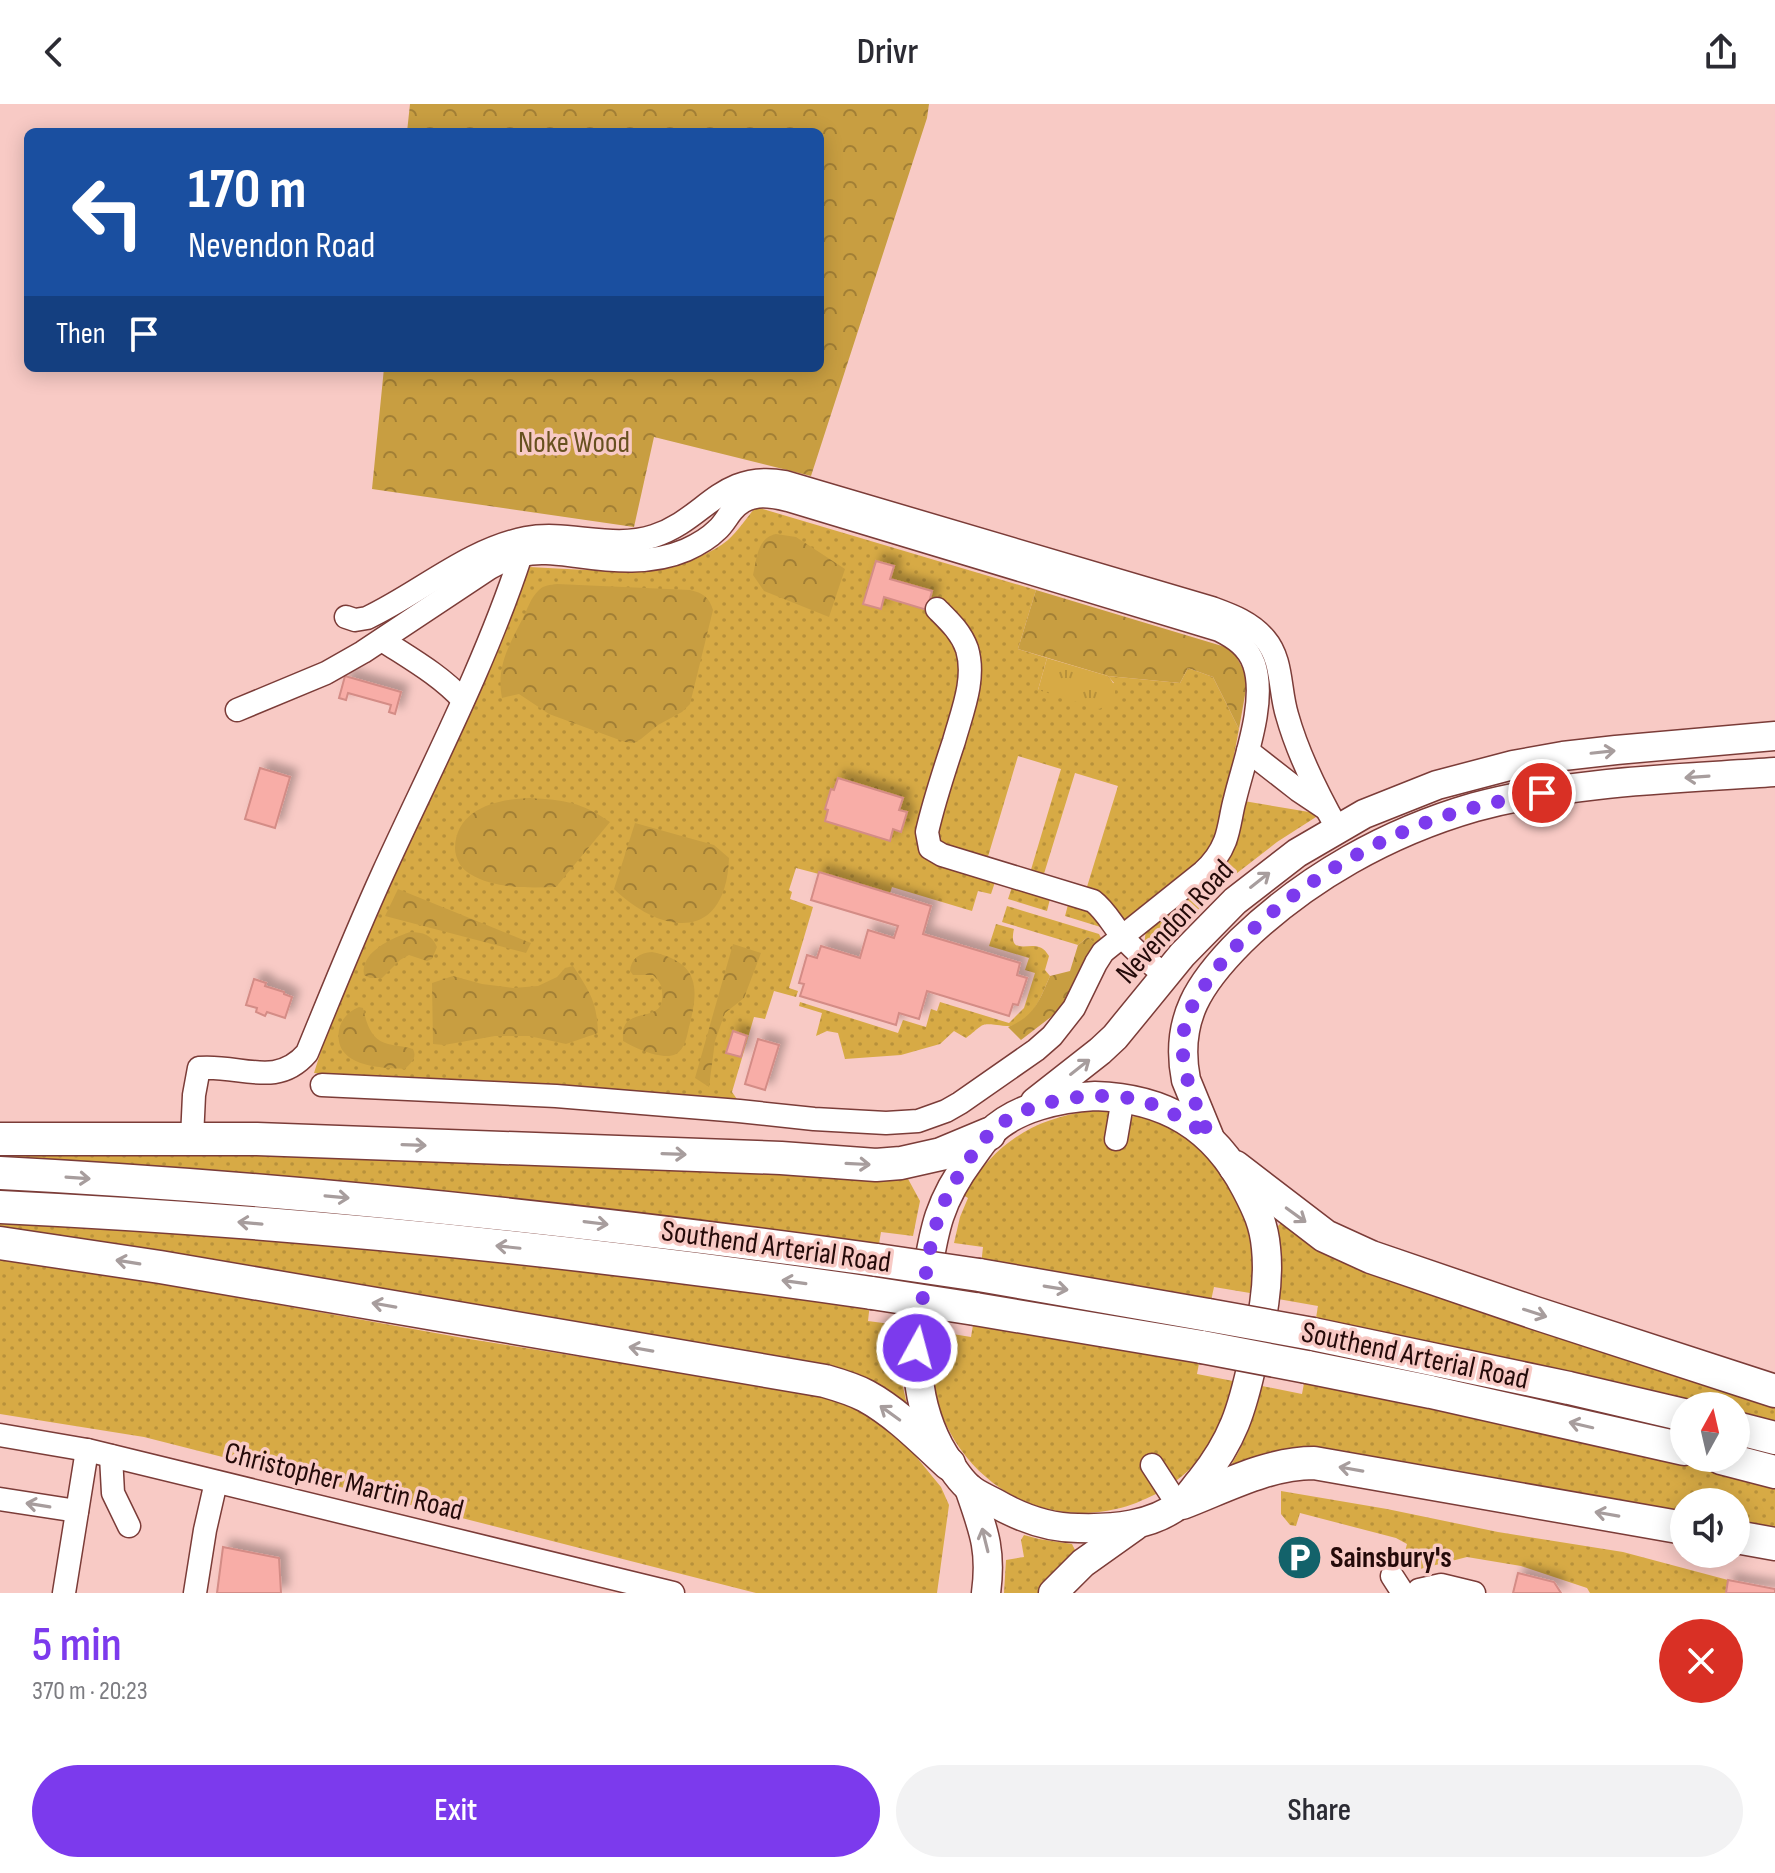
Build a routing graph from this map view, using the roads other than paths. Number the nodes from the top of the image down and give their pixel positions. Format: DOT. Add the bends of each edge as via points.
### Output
graph roads {
  1 [pos="521,555"];
  2 [pos="937,609"];
  3 [pos="346,617"];
  4 [pos="382,640"];
  5 [pos="463,700"];
  6 [pos="237,710"];
  7 [pos="1775,736"];
  8 [pos="1248,751"];
  9 [pos="1775,772"];
  10 [pos="1331,818"];
  11 [pos="1123,936"];
  12 [pos="1165,975"];
  13 [pos="322,1085"];
  14 [pos="1123,1098"];
  15 [pos="1018,1114"];
  16 [pos="989,1134"];
  17 [pos="1209,1136"];
  18 [pos="192,1138"];
  19 [pos="0,1139"];
  20 [pos="1116,1139"];
  21 [pos="1235,1167"];
  22 [pos="0,1173"];
  23 [pos="0,1207"];
  24 [pos="0,1243"];
  25 [pos="1775,1391"];
  26 [pos="1670,1412"];
  27 [pos="1750,1432"];
  28 [pos="0,1435"];
  29 [pos="1775,1438"];
  30 [pos="1670,1446"];
  31 [pos="87,1450"];
  32 [pos="111,1456"];
  33 [pos="1152,1465"];
  34 [pos="1750,1466"];
  35 [pos="1775,1472"];
  36 [pos="959,1476"];
  37 [pos="216,1482"];
  38 [pos="0,1499"];
  39 [pos="1180,1504"];
  40 [pos="77,1511"];
  41 [pos="1139,1524"];
  42 [pos="129,1526"];
  43 [pos="1670,1526"];
  44 [pos="1750,1540"];
  45 [pos="1775,1544"];
  46 [pos="616,1586"];
  47 [pos="64,1593"];
  48 [pos="195,1593"];
  49 [pos="673,1593"];
  50 [pos="986,1593"];
  51 [pos="1053,1593"];
  52 [pos="1418,1593"];
  53 [pos="1474,1593"];
  1 -- 4 [label="street" via="488,569"];
  1 -- 5 [label="street"];
  1 -- 8 [label="street" via="631,561 668,556 710,536 742,501 762,496 788,500 1230,636 1251,656 1258,677"];
  2 -- 11 [label="street" via="961,635 970,666 965,704 927,832 930,848 1093,901"];
  3 -- 10 [label="street" via="367,618 510,542 550,537 643,540 676,525 726,489 771,479 1246,622 1267,641 1278,663 1289,722"];
  4 -- 5 [label="street" via="434,673"];
  4 -- 6 [label="street" via="326,673"];
  5 -- 18 [label="street" via="307,1053 284,1071 199,1068"];
  10 -- 7 [label="main road, Nevendon Road, one-way" via="1364,814 1412,793 1513,765"];
  8 -- 10 [label="street"];
  8 -- 11 [label="street" via="1226,839 1214,861"];
  9 -- 17 [label="main road, Nevendon Road, one-way" via="1621,783 1516,798 1429,822 1336,867 1293,896 1223,959 1192,1006 1185,1022 1184,1070"];
  12 -- 10 [label="main road, Nevendon Road, one-way" via="1235,901 1297,853"];
  11 -- 12 [label="street"];
  11 -- 13 [label="street" via="1103,952 1074,1008 1052,1036 960,1103 918,1121 814,1119 556,1096"];
  15 -- 12 [label="main road, Nevendon Road, one-way" via="1100,1051"];
  14 -- 15 [label="main road" via="1078,1097"];
  14 -- 17 [label="main road" via="1172,1112"];
  14 -- 20 [label="street"];
  15 -- 16 [label="main road"];
  18 -- 16 [label="highway, one-way" via="876,1165 941,1154"];
  16 -- 36 [label="main road" via="940,1210 917,1348 926,1417"];
  17 -- 21 [label="main road"];
  18 -- 19 [label="highway"];
  21 -- 25 [label="highway, one-way" via="1325,1236 1357,1252"];
  21 -- 39 [label="main road" via="1261,1218 1267,1262 1264,1300 1235,1428"];
  22 -- 26 [label="highway, Southend Arterial Road, one-way, bridge" via="451,1208 877,1260 1313,1334"];
  30 -- 23 [label="highway, Southend Arterial Road, one-way, bridge" via="1307,1367 872,1293 444,1240"];
  36 -- 24 [label="highway, one-way" via="885,1408 825,1381"];
  27 -- 29 [label="highway"];
  28 -- 31 [label="street, Christopher Martin Road"];
  31 -- 32 [label="street, Christopher Martin Road"];
  31 -- 40 [label="street"];
  32 -- 37 [label="street, Christopher Martin Road"];
  32 -- 42 [label="street" via="113,1493"];
  33 -- 39 [label="street"];
  34 -- 35 [label="highway"];
  36 -- 41 [label="main road" via="1020,1516 1058,1527"];
  50 -- 36 [label="main road, one-way" via="988,1551"];
  37 -- 46 [label="street, Christopher Martin Road"];
  37 -- 48 [label="street"];
  40 -- 38 [label="street, one-way"];
  39 -- 41 [label="main road"];
  43 -- 39 [label="highway, one-way" via="1314,1463 1279,1466"];
  40 -- 47 [label="street"];
  41 -- 51 [label="main road" via="1083,1563"];
  44 -- 45 [label="highway"];
  46 -- 49 [label="street, Christopher Martin Road"];
  52 -- 53 [label="street" via="1441,1585"];
}
